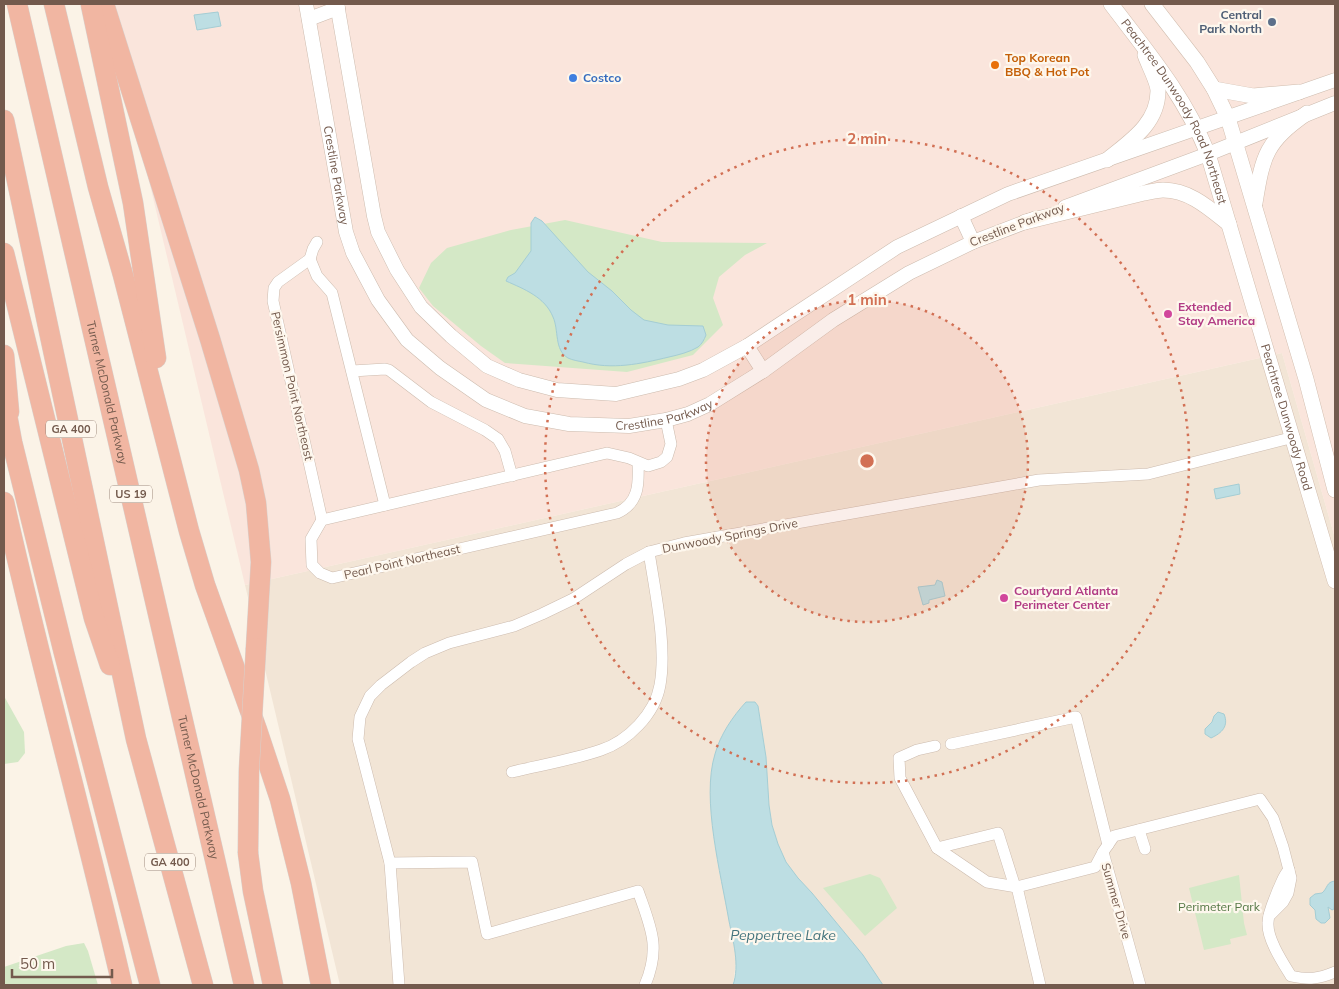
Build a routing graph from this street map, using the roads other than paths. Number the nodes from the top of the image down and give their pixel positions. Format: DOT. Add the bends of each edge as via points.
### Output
graph roads {
  1 [pos="17,4"];
  2 [pos="54,4"];
  3 [pos="91,4"];
  4 [pos="104,4"];
  5 [pos="306,4"];
  6 [pos="1111,4"];
  7 [pos="1152,4"];
  8 [pos="337,6"];
  9 [pos="309,19"];
  10 [pos="1138,40"];
  11 [pos="1335,80"];
  12 [pos="1214,88"];
  13 [pos="1299,92"];
  14 [pos="1335,103"];
  15 [pos="1307,113"];
  16 [pos="1228,118"];
  17 [pos="4,120"];
  18 [pos="1198,130"];
  19 [pos="1236,143"];
  20 [pos="1208,154"];
  21 [pos="1107,160"];
  22 [pos="1255,207"];
  23 [pos="961,216"];
  24 [pos="1025,222"];
  25 [pos="1229,224"];
  26 [pos="317,242"];
  27 [pos="973,242"];
  28 [pos="4,253"];
  29 [pos="310,259"];
  30 [pos="747,346"];
  31 [pos="4,355"];
  32 [pos="763,371"];
  33 [pos="352,372"];
  34 [pos="4,399"];
  35 [pos="666,420"];
  36 [pos="1294,437"];
  37 [pos="165,439"];
  38 [pos="12,442"];
  39 [pos="638,463"];
  40 [pos="512,476"];
  41 [pos="1335,490"];
  42 [pos="4,502"];
  43 [pos="385,505"];
  44 [pos="322,520"];
  45 [pos="649,552"];
  46 [pos="1335,581"];
  47 [pos="136,739"];
  48 [pos="951,744"];
  49 [pos="935,746"];
  50 [pos="512,772"];
  51 [pos="1139,830"];
  52 [pos="1108,844"];
  53 [pos="937,848"];
  54 [pos="1145,849"];
  55 [pos="390,863"];
  56 [pos="1016,887"];
  57 [pos="1335,972"];
  58 [pos="122,985"];
  59 [pos="150,985"];
  60 [pos="203,985"];
  61 [pos="244,985"];
  62 [pos="273,985"];
  63 [pos="321,985"];
  64 [pos="399,985"];
  65 [pos="646,985"];
  66 [pos="1040,985"];
  67 [pos="1140,985"];
  1 -- 61 [label="highway, Turner McDonald Parkway / US 19"];
  2 -- 37 [label="highway" via="98,187"];
  3 -- 37 [label="highway" via="133,203"];
  4 -- 62 [label="highway, bridge" via="249,470 260,535 260,590 249,770 248,853"];
  5 -- 9 [label="street, Crestline Parkway"];
  6 -- 10 [label="main road, Peachtree Dunwoody Road Northeast"];
  7 -- 12 [label="main road"];
  8 -- 9 [label="street"];
  8 -- 30 [label="street" via="378,232 421,307 487,366 519,380 557,390 616,394 679,379"];
  9 -- 35 [label="street, Crestline Parkway" via="346,232 353,253 378,300 407,340 486,400 525,416 569,424 629,426"];
  10 -- 18 [label="main road, Peachtree Dunwoody Road Northeast" via="1170,80"];
  10 -- 21 [label="main road" via="1158,90 1154,110 1142,131"];
  11 -- 13 [label="street"];
  12 -- 13 [label="main road" via="1253,96"];
  12 -- 16 [label="main road"];
  13 -- 16 [label="street"];
  14 -- 15 [label="street, Crestline Parkway"];
  15 -- 19 [label="street, Crestline Parkway"];
  15 -- 22 [label="main road" via="1286,127 1270,146 1261,168"];
  16 -- 18 [label="street"];
  16 -- 19 [label="main road"];
  17 -- 47 [label="highway, GA 400"];
  18 -- 20 [label="main road, Peachtree Dunwoody Road Northeast"];
  18 -- 21 [label="street"];
  19 -- 20 [label="street, Crestline Parkway"];
  19 -- 22 [label="main road"];
  20 -- 24 [label="street, Crestline Parkway"];
  20 -- 25 [label="main road, Peachtree Dunwoody Road Northeast"];
  21 -- 23 [label="street" via="1008,194"];
  22 -- 41 [label="main road, Peachtree Dunwoody Road"];
  23 -- 27 [label="street"];
  23 -- 30 [label="street" via="897,247"];
  24 -- 25 [label="main road" via="1164,190 1185,194 1203,203"];
  24 -- 27 [label="street, Crestline Parkway"];
  25 -- 36 [label="main road, Peachtree Dunwoody Road"];
  26 -- 29 [label="street"];
  27 -- 32 [label="street, Crestline Parkway" via="897,280 833,320"];
  28 -- 47 [label="highway" via="94,618"];
  29 -- 33 [label="street" via="317,276 332,293"];
  29 -- 44 [label="street, Persimmon Point Northeast" via="278,282 272,300"];
  30 -- 32 [label="street"];
  31 -- 38 [label="highway"];
  32 -- 35 [label="street, Crestline Parkway" via="710,404"];
  33 -- 40 [label="street" via="389,370 431,402 486,430 498,439 505,451"];
  33 -- 43 [label="street"];
  34 -- 38 [label="highway"];
  35 -- 39 [label="street" via="671,444 667,457 648,466"];
  36 -- 45 [label="street, Dunwoody Springs Drive" via="1148,474 1039,480"];
  36 -- 46 [label="main road, Peachtree Dunwoody Road"];
  37 -- 63 [label="highway" via="205,584 280,800 301,883"];
  38 -- 59 [label="highway"];
  39 -- 40 [label="street" via="607,453"];
  39 -- 44 [label="street, Pearl Point Northeast" via="639,483 635,497 630,505 617,513 332,578 312,565 311,539"];
  40 -- 43 [label="street"];
  42 -- 58 [label="highway"];
  43 -- 44 [label="street"];
  45 -- 50 [label="street" via="662,668 654,704 640,724 624,738 602,750"];
  45 -- 55 [label="street, Dunwoody Springs Drive" via="542,614 514,626 449,643 425,653 370,696 360,717 358,740"];
  47 -- 60 [label="highway, GA 400"];
  48 -- 52 [label="street, Summer Drive" via="1076,717"];
  49 -- 53 [label="street, Summer Drive" via="899,758 900,778"];
  51 -- 52 [label="street"];
  51 -- 54 [label="street"];
  51 -- 57 [label="street" via="1260,799 1273,818 1291,878 1283,902 1269,916 1268,932 1291,976 1307,980"];
  52 -- 56 [label="street, Summer Drive" via="1095,867"];
  52 -- 67 [label="street, Summer Drive"];
  53 -- 56 [label="street, Summer Drive" via="987,882"];
  53 -- 56 [label="street" via="998,833"];
  55 -- 64 [label="street, Dunwoody Springs Drive"];
  55 -- 65 [label="street" via="472,862 487,934 638,891 654,941"];
  56 -- 66 [label="street"];
}
